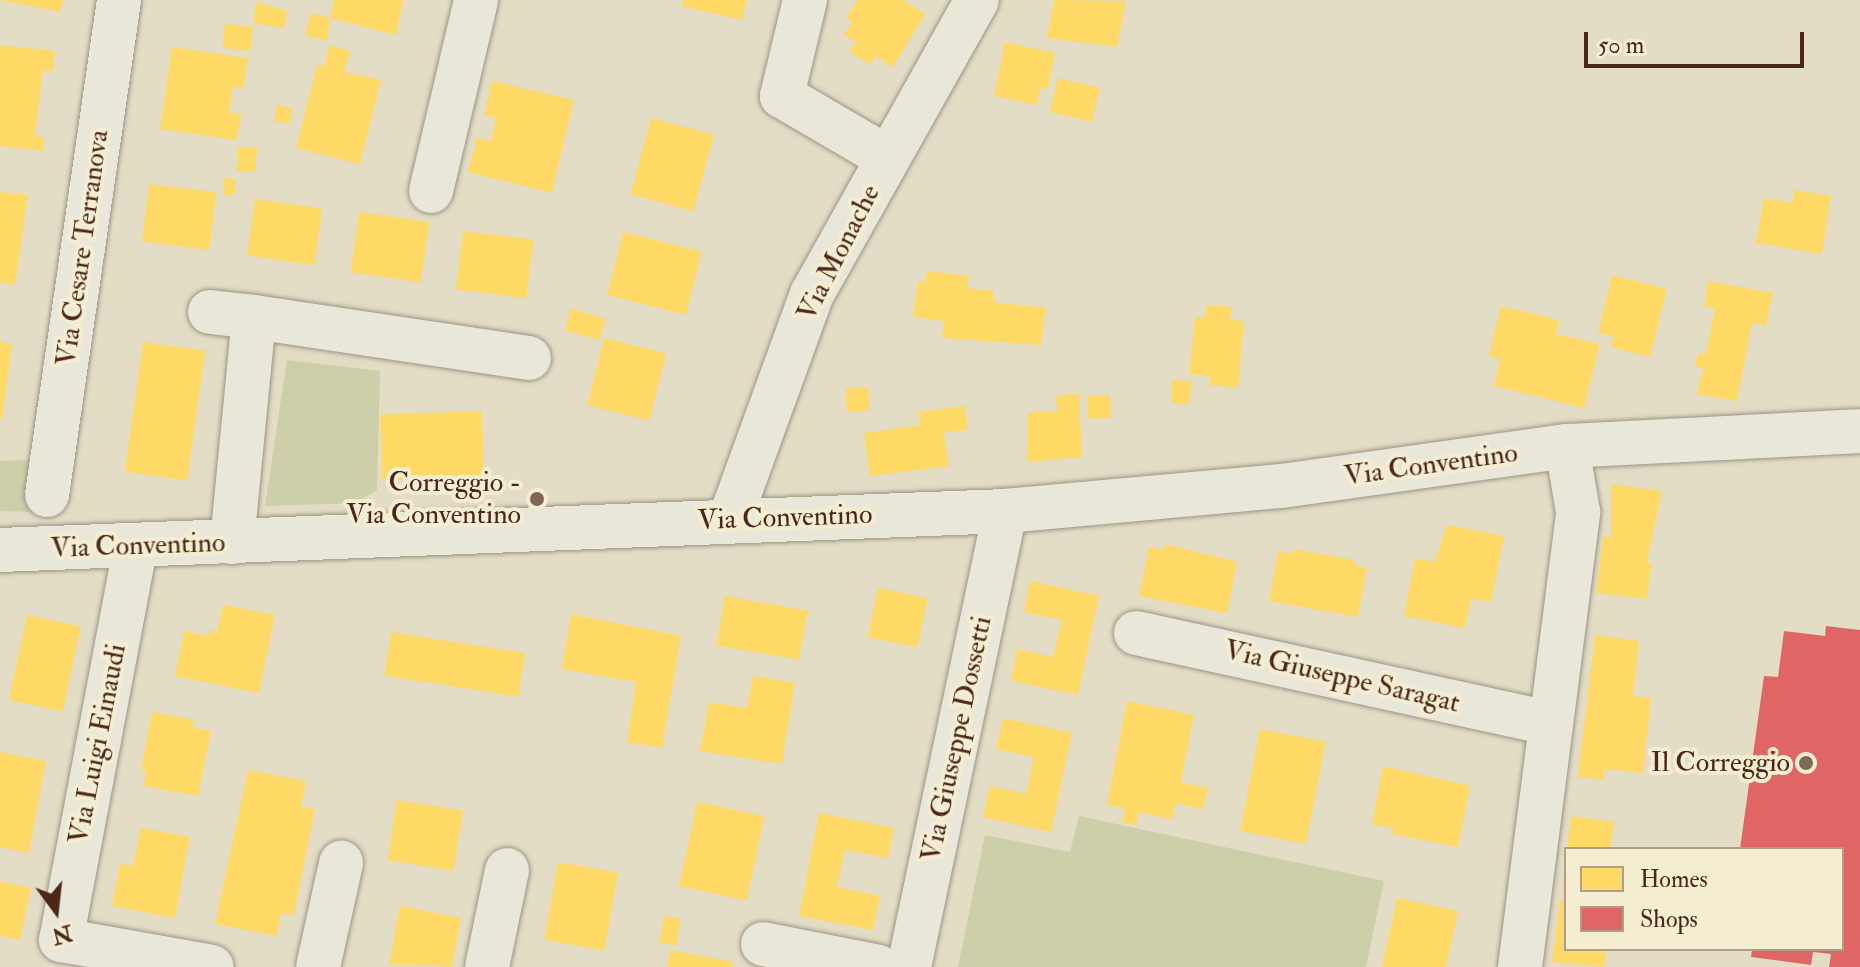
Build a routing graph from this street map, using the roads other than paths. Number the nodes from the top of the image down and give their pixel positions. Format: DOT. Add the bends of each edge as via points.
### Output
graph roads {
  1 [pos="119,0"];
  2 [pos="476,0"];
  3 [pos="977,0"];
  4 [pos="808,3"];
  5 [pos="888,158"];
  6 [pos="431,191"];
  7 [pos="210,312"];
  8 [pos="254,317"];
  9 [pos="529,358"];
  10 [pos="1860,431"];
  11 [pos="1567,446"];
  12 [pos="47,495"];
  13 [pos="1005,511"];
  14 [pos="730,519"];
  15 [pos="232,542"];
  16 [pos="135,549"];
  17 [pos="0,550"];
  18 [pos="1136,633"];
  19 [pos="1549,723"];
  20 [pos="341,863"];
  21 [pos="507,870"];
  22 [pos="763,944"];
  23 [pos="58,953"];
  24 [pos="212,967"];
  25 [pos="318,967"];
  26 [pos="487,967"];
  27 [pos="879,967"];
  28 [pos="909,967"];
  29 [pos="1520,967"];
  1 -- 12 [label="street, Via Cesare Terranova"];
  2 -- 6 [label="street"];
  3 -- 5 [label="street, Via Monache"];
  4 -- 5 [label="street" via="782,96"];
  5 -- 14 [label="street, Via Monache" via="812,294"];
  7 -- 8 [label="street"];
  8 -- 9 [label="street"];
  8 -- 15 [label="street"];
  10 -- 11 [label="street, Via Conventino"];
  11 -- 13 [label="street, Via Conventino" via="1282,486"];
  11 -- 19 [label="street" via="1578,512"];
  13 -- 14 [label="street, Via Conventino"];
  13 -- 28 [label="street, Via Giuseppe Dossetti"];
  14 -- 15 [label="street, Via Conventino"];
  15 -- 16 [label="street, Via Conventino"];
  16 -- 17 [label="street, Via Conventino"];
  16 -- 23 [label="street, Via Luigi Einaudi"];
  18 -- 19 [label="street, Via Giuseppe Saragat"];
  19 -- 29 [label="street"];
  20 -- 25 [label="street"];
  21 -- 26 [label="street"];
  22 -- 27 [label="street"];
  23 -- 24 [label="street, Via Luigi Einaudi"];
}
